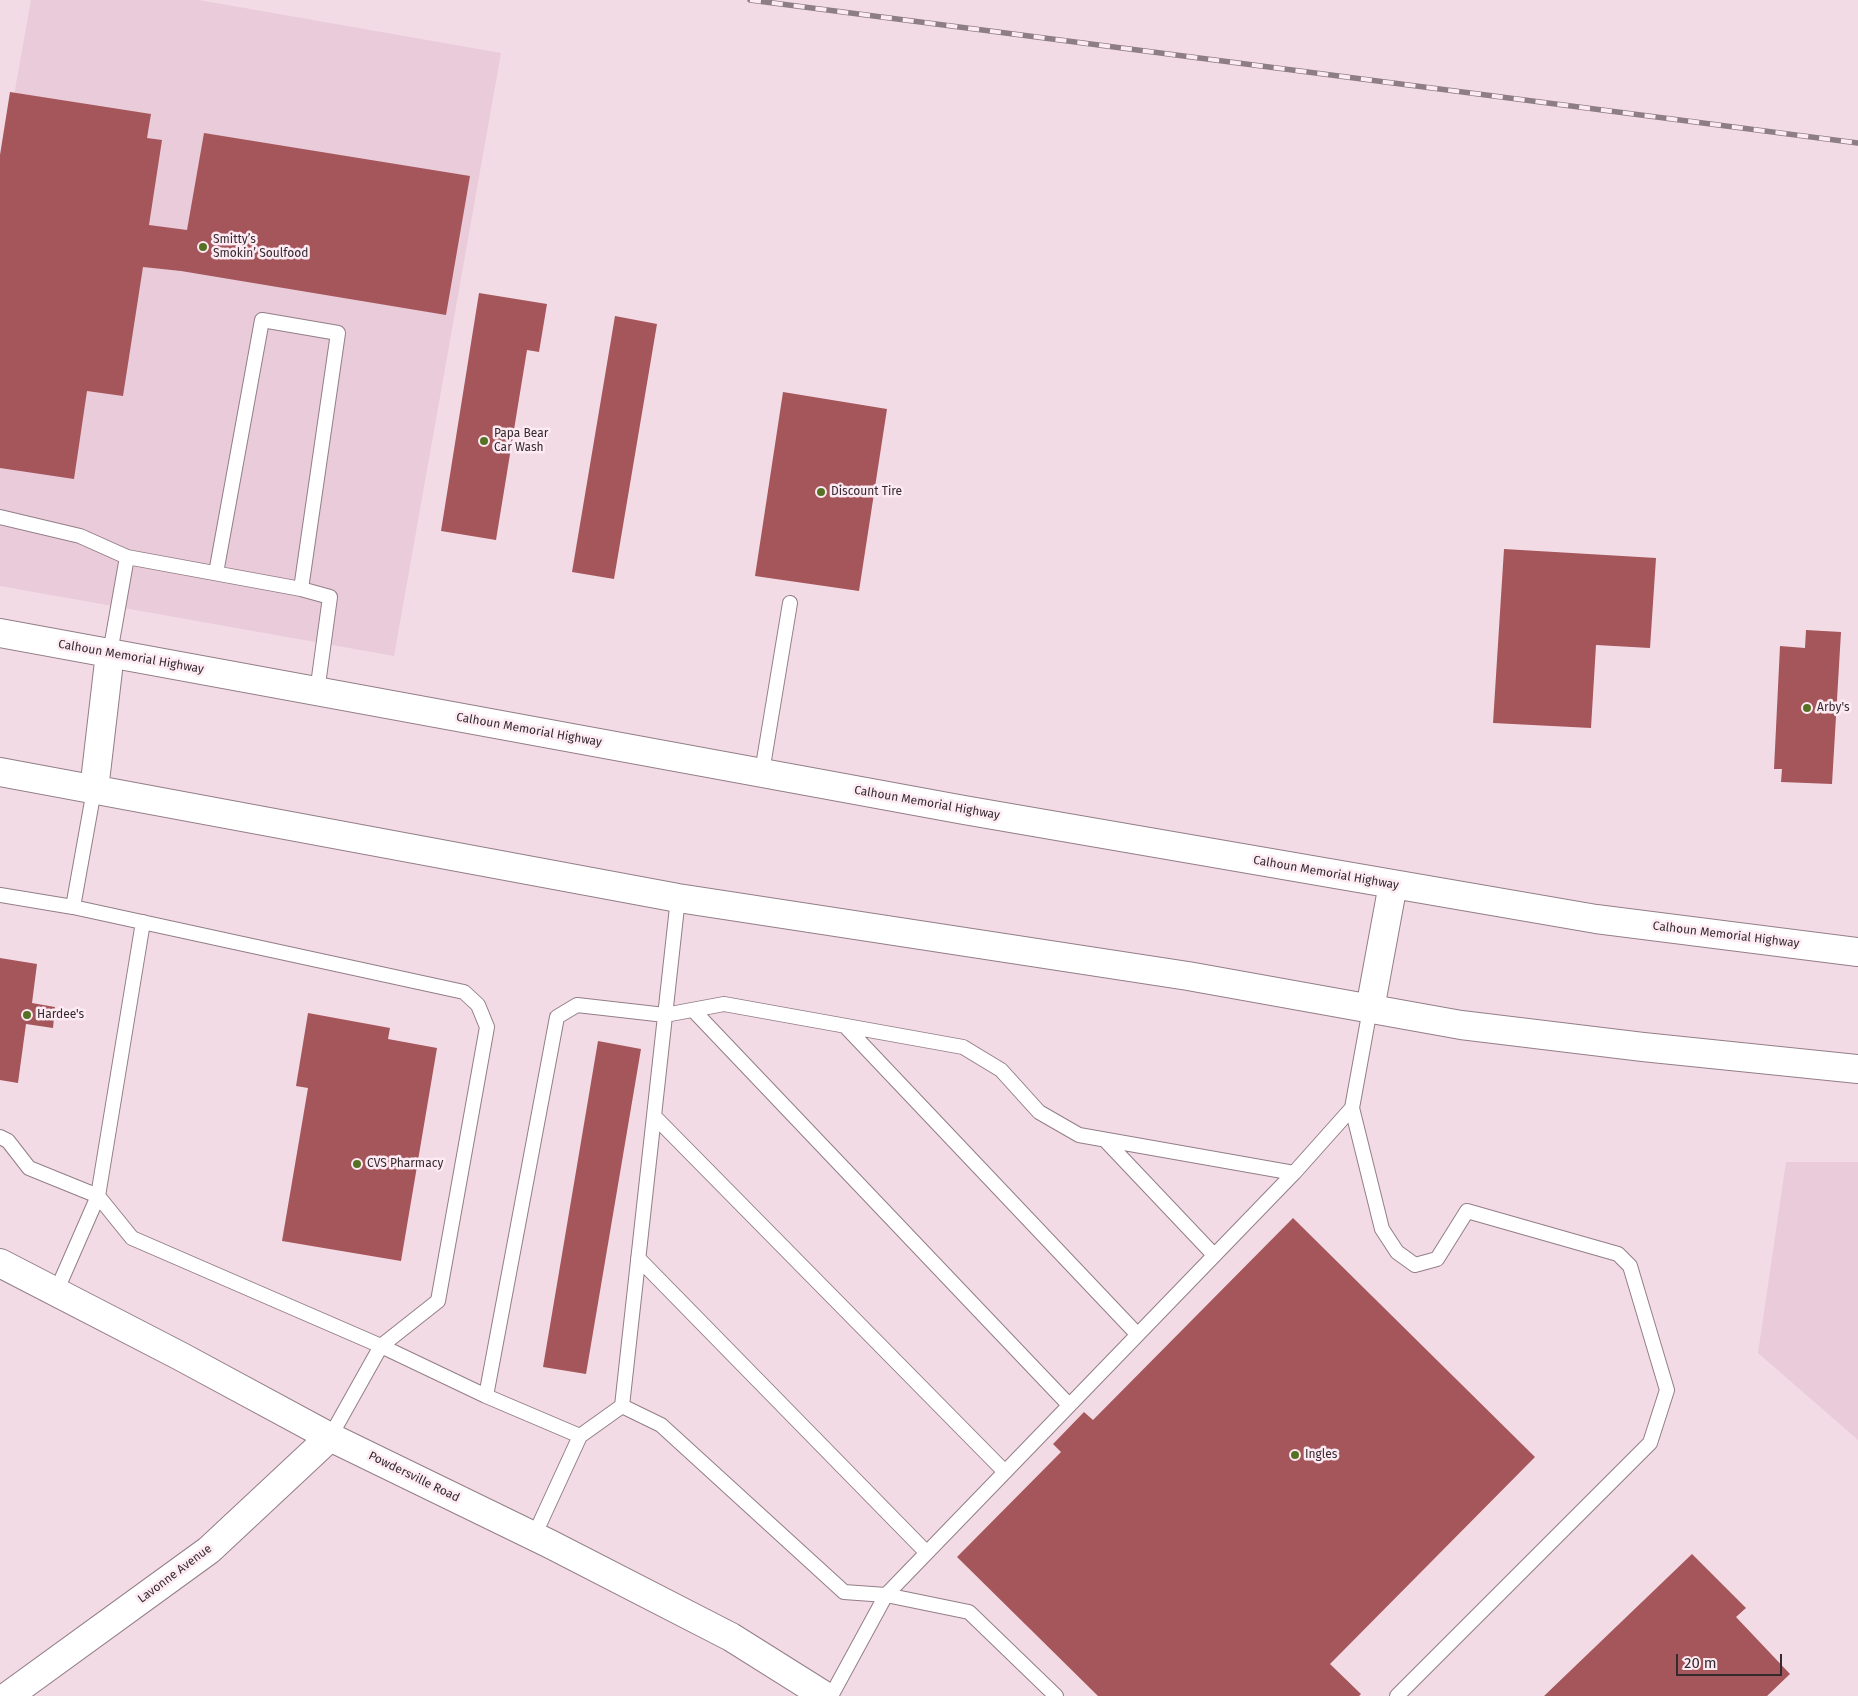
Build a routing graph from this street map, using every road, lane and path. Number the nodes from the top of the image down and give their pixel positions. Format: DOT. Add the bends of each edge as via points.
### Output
graph roads {
  1 [pos="0,517"];
  2 [pos="127,557"];
  3 [pos="216,573"];
  4 [pos="301,589"];
  5 [pos="790,603"];
  6 [pos="0,633"];
  7 [pos="110,653"];
  8 [pos="317,692"];
  9 [pos="0,772"];
  10 [pos="762,772"];
  11 [pos="94,790"];
  12 [pos="1393,884"];
  13 [pos="0,895"];
  14 [pos="678,898"];
  15 [pos="73,907"];
  16 [pos="143,922"];
  17 [pos="1858,952"];
  18 [pos="1370,1009"];
  19 [pos="693,1010"];
  20 [pos="665,1015"];
  21 [pos="845,1026"];
  22 [pos="1858,1069"];
  23 [pos="1352,1108"];
  24 [pos="654,1116"];
  25 [pos="0,1137"];
  26 [pos="1105,1140"];
  27 [pos="1294,1173"];
  28 [pos="98,1196"];
  29 [pos="1214,1255"];
  30 [pos="638,1258"];
  31 [pos="0,1263"];
  32 [pos="56,1292"];
  33 [pos="1137,1334"];
  34 [pos="381,1346"];
  35 [pos="486,1396"];
  36 [pos="1070,1405"];
  37 [pos="622,1406"];
  38 [pos="580,1436"];
  39 [pos="330,1437"];
  40 [pos="1005,1472"];
  41 [pos="534,1536"];
  42 [pos="926,1552"];
  43 [pos="886,1595"];
  44 [pos="8,1696"];
  45 [pos="825,1696"];
  46 [pos="831,1696"];
  47 [pos="1056,1696"];
  48 [pos="1398,1696"];
  1 -- 2 [label="lane" via="80,536"];
  2 -- 3 [label="lane"];
  2 -- 7 [label="lane"];
  3 -- 4 [label="lane"];
  3 -- 4 [label="lane" via="262,320 338,333"];
  4 -- 8 [label="lane" via="330,597"];
  5 -- 10 [label="lane"];
  6 -- 7 [label="main road, Calhoun Memorial Highway"];
  7 -- 8 [label="main road, Calhoun Memorial Highway"];
  7 -- 11 [label="main road"];
  8 -- 10 [label="main road, Calhoun Memorial Highway"];
  9 -- 11 [label="main road"];
  10 -- 12 [label="main road, Calhoun Memorial Highway"];
  11 -- 14 [label="main road"];
  11 -- 15 [label="lane"];
  12 -- 17 [label="main road, Calhoun Memorial Highway" via="1596,919"];
  12 -- 18 [label="main road"];
  13 -- 15 [label="lane"];
  14 -- 18 [label="main road" via="1188,976"];
  14 -- 20 [label="lane"];
  15 -- 16 [label="lane"];
  16 -- 28 [label="lane"];
  16 -- 34 [label="lane" via="464,992 478,1005 487,1027 438,1301"];
  18 -- 22 [label="main road" via="1471,1026"];
  18 -- 23 [label="lane"];
  19 -- 20 [label="lane"];
  19 -- 21 [label="lane" via="724,1004"];
  19 -- 36 [label="lane"];
  20 -- 24 [label="lane"];
  20 -- 35 [label="lane" via="576,1005 557,1017"];
  21 -- 26 [label="lane" via="963,1047 1001,1070 1039,1112 1079,1135"];
  21 -- 33 [label="lane"];
  23 -- 27 [label="lane"];
  23 -- 48 [label="lane" via="1382,1229 1397,1252 1415,1265 1437,1259 1467,1211 1618,1254 1630,1266 1667,1390 1650,1443"];
  24 -- 30 [label="lane"];
  24 -- 40 [label="lane"];
  25 -- 28 [label="lane" via="8,1141 29,1168"];
  26 -- 27 [label="lane"];
  26 -- 29 [label="lane"];
  27 -- 29 [label="lane"];
  28 -- 32 [label="lane"];
  28 -- 34 [label="lane" via="132,1238"];
  29 -- 33 [label="lane"];
  30 -- 37 [label="lane"];
  30 -- 42 [label="lane"];
  31 -- 32 [label="main road, Powdersville Road"];
  32 -- 39 [label="main road, Powdersville Road"];
  33 -- 36 [label="lane"];
  34 -- 35 [label="lane"];
  34 -- 39 [label="lane"];
  35 -- 38 [label="lane"];
  36 -- 40 [label="lane"];
  37 -- 38 [label="lane"];
  37 -- 43 [label="lane" via="661,1425 844,1592"];
  38 -- 41 [label="lane"];
  39 -- 41 [label="main road, Powdersville Road"];
  39 -- 44 [label="main road, Lavonne Avenue" via="210,1550"];
  40 -- 42 [label="lane"];
  41 -- 45 [label="main road, Powdersville Road" via="731,1637"];
  42 -- 43 [label="lane"];
  43 -- 46 [label="lane"];
  43 -- 47 [label="lane" via="969,1612"];
}
